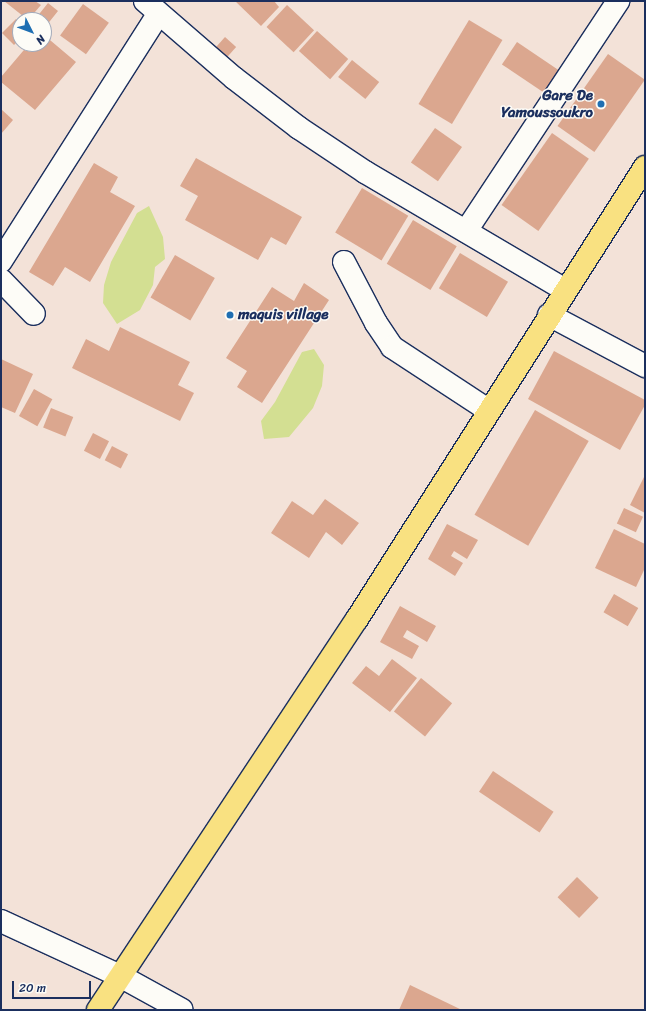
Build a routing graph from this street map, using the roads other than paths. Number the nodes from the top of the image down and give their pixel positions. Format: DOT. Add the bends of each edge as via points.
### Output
graph roads {
  1 [pos="618,1"];
  2 [pos="151,8"];
  3 [pos="644,169"];
  4 [pos="466,231"];
  5 [pos="1,261"];
  6 [pos="344,262"];
  7 [pos="1,280"];
  8 [pos="565,290"];
  9 [pos="34,314"];
  10 [pos="549,314"];
  11 [pos="645,366"];
  12 [pos="488,410"];
  13 [pos="1,921"];
  14 [pos="122,977"];
  15 [pos="98,1010"];
  16 [pos="182,1010"];
  1 -- 4 [label="street"];
  2 -- 4 [label="street" via="299,128 366,172"];
  2 -- 5 [label="street"];
  3 -- 8 [label="main road"];
  4 -- 8 [label="street"];
  6 -- 12 [label="street" via="376,323 392,347"];
  7 -- 9 [label="street"];
  8 -- 10 [label="main road"];
  10 -- 11 [label="street"];
  10 -- 12 [label="main road"];
  12 -- 14 [label="main road" via="356,619"];
  13 -- 14 [label="street"];
  14 -- 15 [label="main road"];
  14 -- 16 [label="street"];
}
